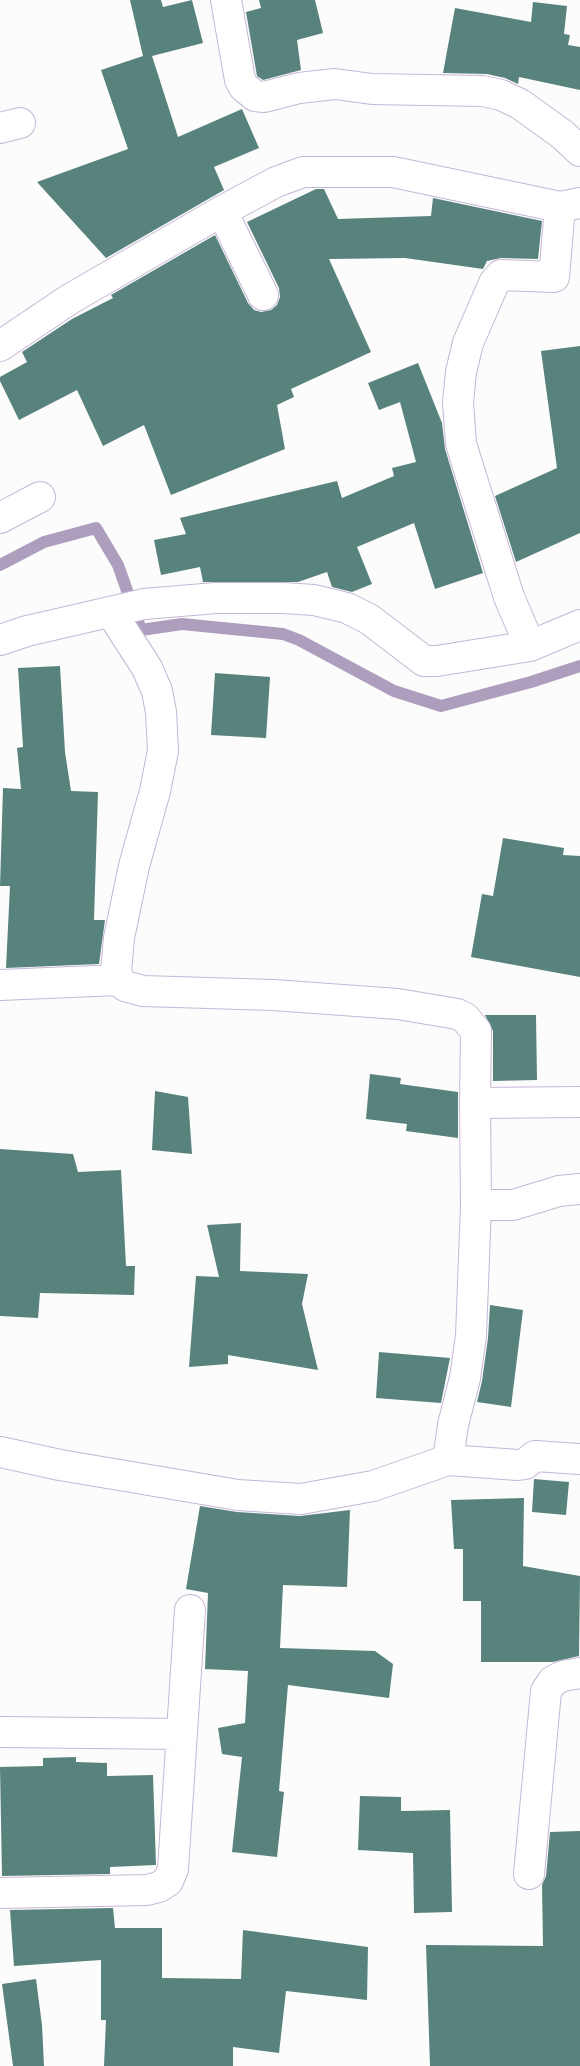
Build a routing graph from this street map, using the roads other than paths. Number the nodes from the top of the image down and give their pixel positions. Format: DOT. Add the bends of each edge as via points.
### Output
graph roads {
  1 [pos="226,0"];
  2 [pos="580,151"];
  3 [pos="570,205"];
  4 [pos="222,211"];
  5 [pos="263,295"];
  6 [pos="0,346"];
  7 [pos="40,497"];
  8 [pos="0,518"];
  9 [pos="111,612"];
  10 [pos="580,625"];
  11 [pos="0,640"];
  12 [pos="530,646"];
  13 [pos="119,980"];
  14 [pos="0,985"];
  15 [pos="580,1102"];
  16 [pos="475,1103"];
  17 [pos="580,1189"];
  18 [pos="476,1204"];
  19 [pos="0,1452"];
  20 [pos="580,1459"];
  21 [pos="448,1460"];
  22 [pos="190,1610"];
  23 [pos="580,1673"];
  24 [pos="0,1732"];
  25 [pos="182,1734"];
  26 [pos="529,1874"];
  27 [pos="0,1893"];
  1 -- 2 [label="street" via="240,80 255,96 335,84 372,89 483,91 528,109"];
  3 -- 4 [label="street" via="393,172 303,172"];
  3 -- 12 [label="street" via="554,278 501,274 494,284 468,343 458,403 461,444 509,597"];
  4 -- 5 [label="street"];
  4 -- 6 [label="street" via="70,299"];
  7 -- 8 [label="street"];
  9 -- 11 [label="street"];
  9 -- 12 [label="street" via="183,599 314,600 347,608 369,619 424,661"];
  9 -- 13 [label="street" via="157,691 163,751 118,938"];
  10 -- 12 [label="street"];
  13 -- 14 [label="street"];
  13 -- 16 [label="street" via="143,991 387,1003 457,1014 476,1031"];
  15 -- 16 [label="street"];
  16 -- 18 [label="street"];
  17 -- 18 [label="street" via="513,1204"];
  18 -- 21 [label="street" via="471,1336"];
  19 -- 21 [label="street" via="238,1495 301,1499 373,1486"];
  20 -- 21 [label="street" via="536,1456 518,1466"];
  22 -- 25 [label="street"];
  23 -- 26 [label="street" via="553,1681 546,1691"];
  24 -- 25 [label="street"];
  25 -- 27 [label="street" via="173,1869 168,1881 147,1890"];
}
